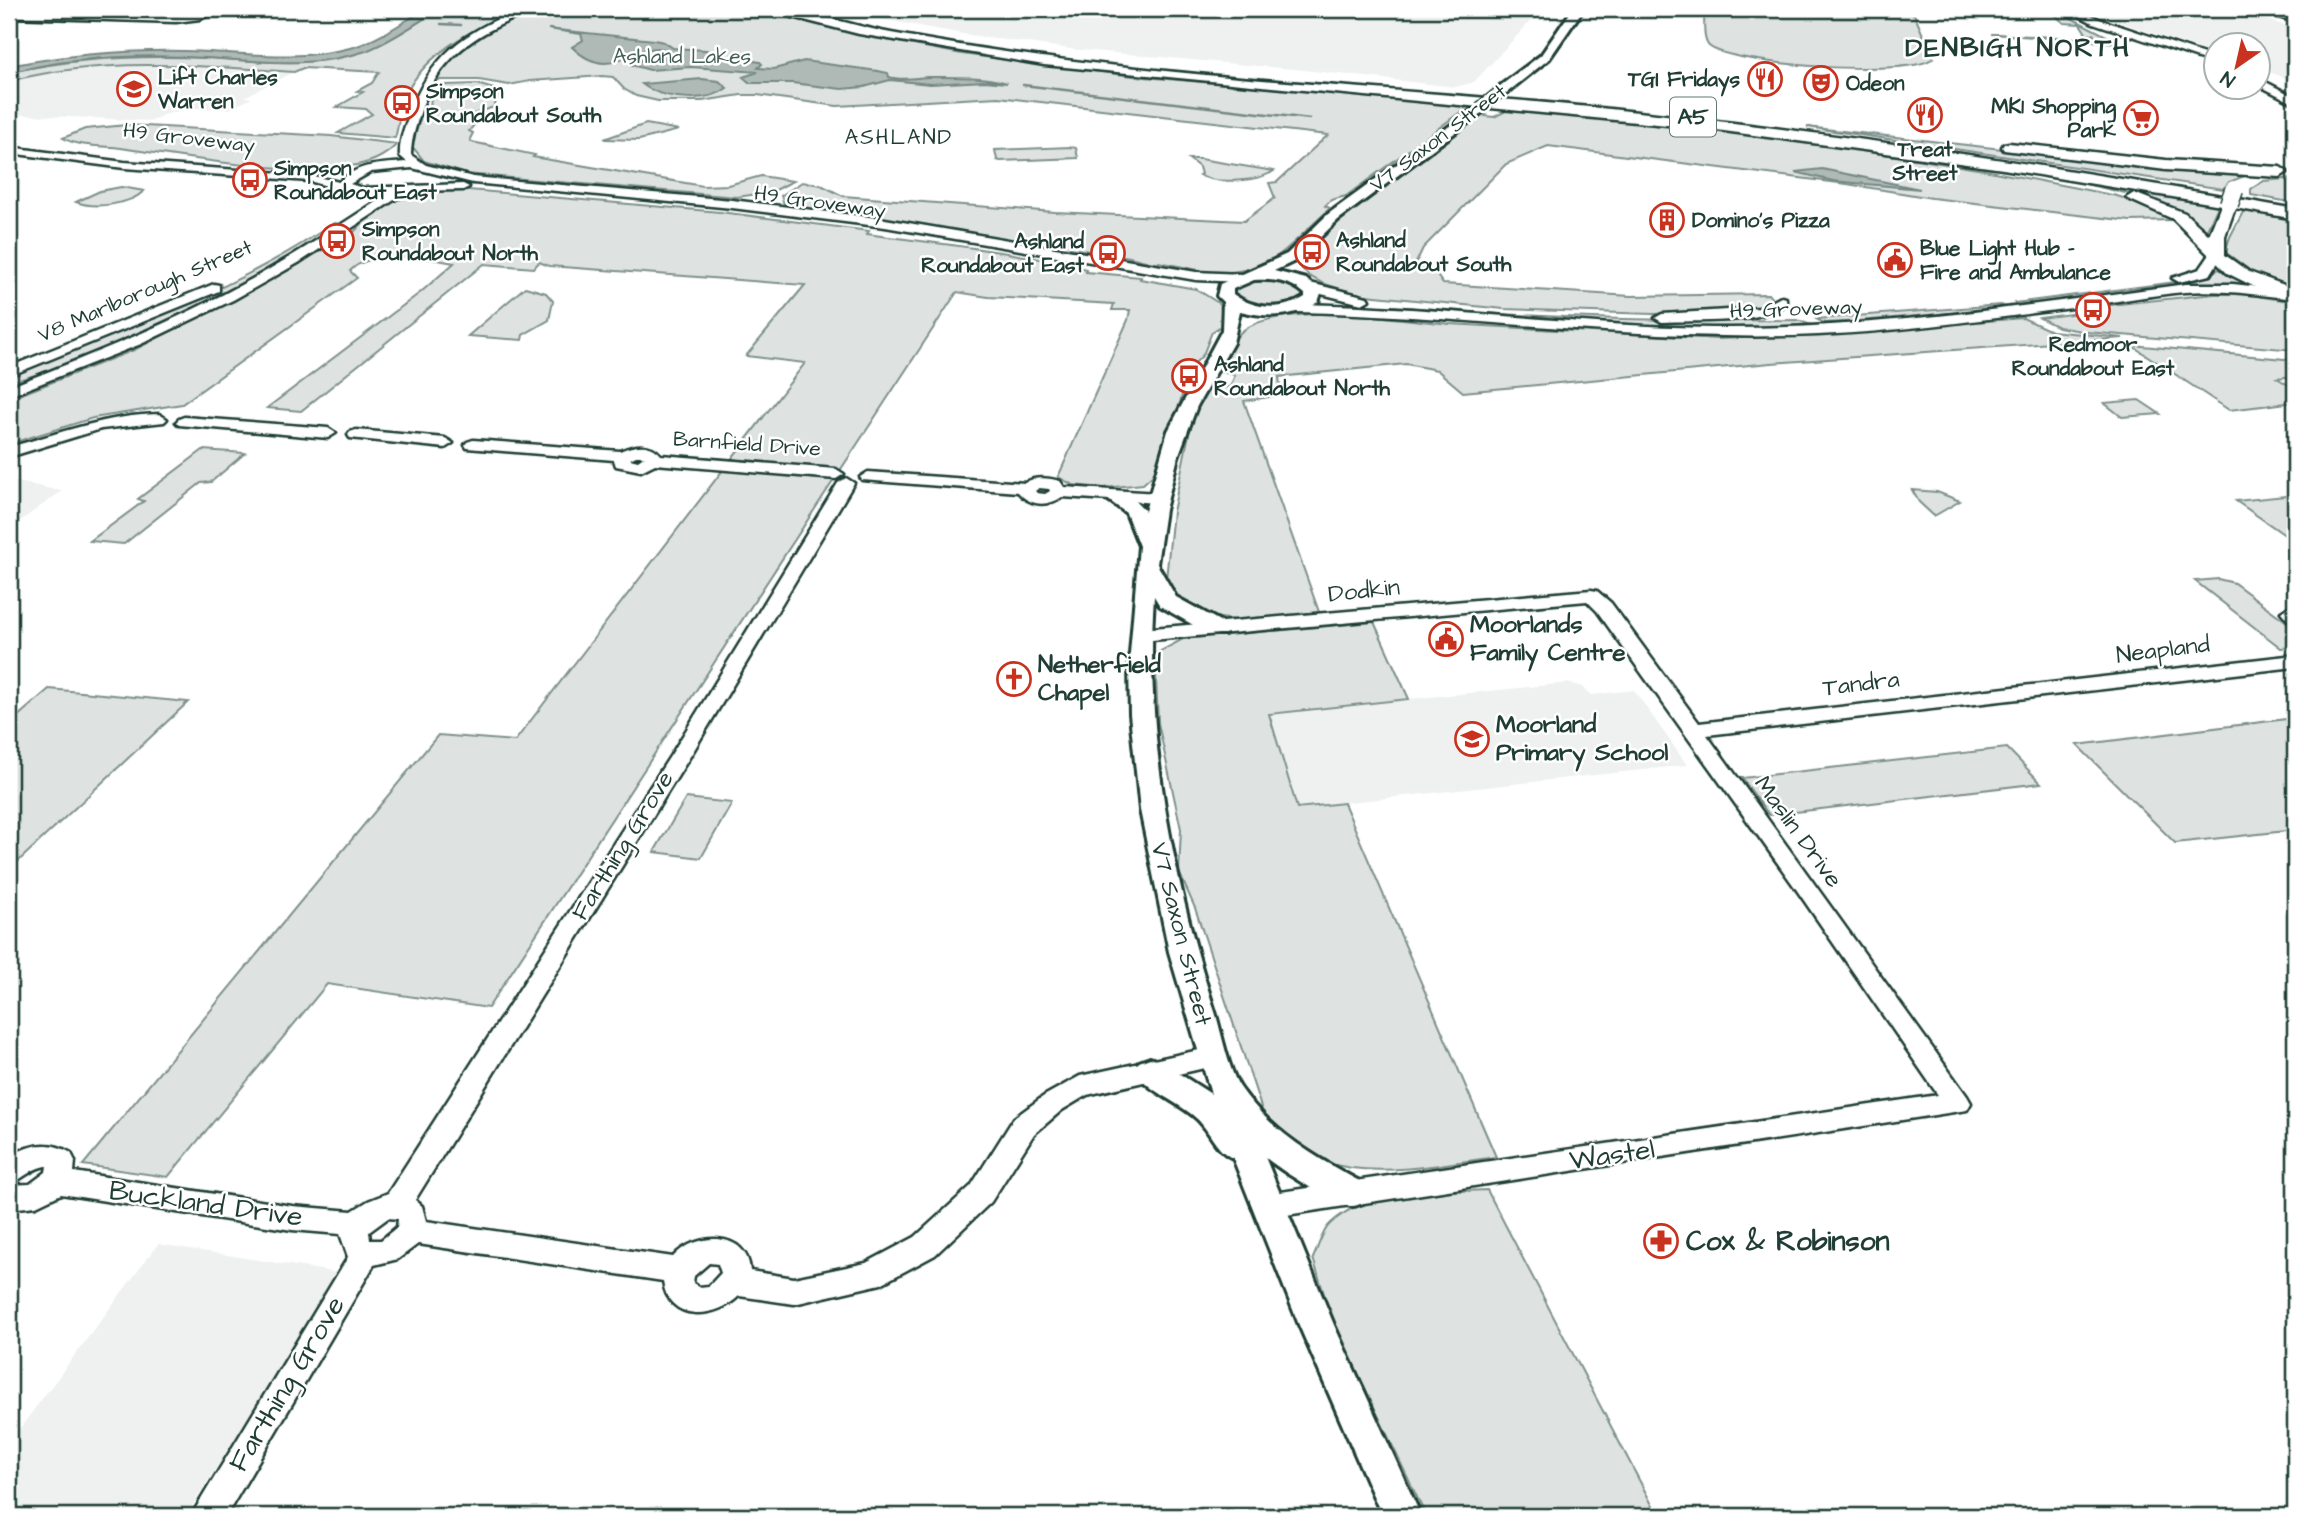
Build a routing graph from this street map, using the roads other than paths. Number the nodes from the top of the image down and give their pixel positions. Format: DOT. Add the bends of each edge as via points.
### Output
graph roads {
  1 [pos="220,9"];
  2 [pos="528,9"];
  3 [pos="766,9"];
  4 [pos="799,9"];
  5 [pos="2070,9"];
  6 [pos="2257,9"];
  7 [pos="1576,10"];
  8 [pos="9,14"];
  9 [pos="2295,19"];
  10 [pos="2096,21"];
  11 [pos="2141,36"];
  12 [pos="2159,47"];
  13 [pos="2202,56"];
  14 [pos="1051,60"];
  15 [pos="2202,62"];
  16 [pos="1080,63"];
  17 [pos="2272,84"];
  18 [pos="2295,101"];
  19 [pos="1640,111"];
  20 [pos="1623,115"];
  21 [pos="1957,142"];
  22 [pos="406,144"];
  23 [pos="1999,146"];
  24 [pos="9,150"];
  25 [pos="139,154"];
  26 [pos="424,168"];
  27 [pos="367,169"];
  28 [pos="2288,172"];
  29 [pos="492,185"];
  30 [pos="519,187"];
  31 [pos="348,188"];
  32 [pos="405,189"];
  33 [pos="351,203"];
  34 [pos="2295,205"];
  35 [pos="2295,214"];
  36 [pos="330,221"];
  37 [pos="919,232"];
  38 [pos="2215,253"];
  39 [pos="1292,257"];
  40 [pos="1245,277"];
  41 [pos="1191,279"];
  42 [pos="1304,284"];
  43 [pos="2295,295"];
  44 [pos="1227,298"];
  45 [pos="1781,301"];
  46 [pos="1362,304"];
  47 [pos="1296,308"];
  48 [pos="1414,309"];
  49 [pos="1277,311"];
  50 [pos="1799,317"];
  51 [pos="1653,318"];
  52 [pos="1901,325"];
  53 [pos="1231,331"];
  54 [pos="9,372"];
  55 [pos="54,375"];
  56 [pos="9,385"];
  57 [pos="9,392"];
  58 [pos="9,452"];
  59 [pos="851,474"];
  60 [pos="1113,496"];
  61 [pos="1158,498"];
  62 [pos="1148,557"];
  63 [pos="1591,595"];
  64 [pos="1217,629"];
  65 [pos="1141,635"];
  66 [pos="2295,661"];
  67 [pos="2036,690"];
  68 [pos="1692,730"];
  69 [pos="1213,1057"];
  70 [pos="1150,1070"];
  71 [pos="1226,1094"];
  72 [pos="1958,1103"];
  73 [pos="1251,1166"];
  74 [pos="9,1173"];
  75 [pos="55,1181"];
  76 [pos="1351,1193"];
  77 [pos="9,1197"];
  78 [pos="396,1205"];
  79 [pos="1266,1206"];
  80 [pos="411,1231"];
  81 [pos="362,1238"];
  82 [pos="208,1516"];
  83 [pos="1402,1516"];
  1 -- 8 [label="street" via="176,19"];
  2 -- 22 [label="street" via="471,39 436,68 423,91"];
  3 -- 14 [label="highway, A5" via="892,38"];
  4 -- 14 [label="highway, A5"];
  5 -- 10 [label="street"];
  6 -- 9 [label="street"];
  7 -- 39 [label="main road, V7 Saxon Street, bridge" via="1545,57 1328,222"];
  10 -- 11 [label="street"];
  10 -- 12 [label="street"];
  11 -- 12 [label="street"];
  11 -- 13 [label="street"];
  12 -- 15 [label="street"];
  14 -- 16 [label="highway, A5"];
  16 -- 19 [label="highway, A5"];
  16 -- 20 [label="highway, A5" via="1208,81"];
  17 -- 18 [label="street"];
  19 -- 21 [label="highway"];
  19 -- 34 [label="highway, A5" via="2002,157"];
  20 -- 35 [label="highway, A5" via="1920,152"];
  20 -- 38 [label="highway" via="1898,154 2121,194 2179,216"];
  22 -- 26 [label="street" via="406,156"];
  22 -- 27 [label="street"];
  23 -- 28 [label="highway" via="2165,165"];
  24 -- 31 [label="street, H9 Groveway" via="134,166 309,178"];
  25 -- 27 [label="street, H9 Groveway" via="271,169"];
  26 -- 27 [label="street, H9 Groveway" via="391,165"];
  26 -- 29 [label="street, H9 Groveway"];
  26 -- 32 [label="street, V8 Marlborough Street" via="430,172 428,178"];
  27 -- 31 [label="street" via="347,178"];
  28 -- 38 [label="highway" via="2250,178 2231,197"];
  29 -- 30 [label="street, H9 Groveway"];
  29 -- 32 [label="street, H9 Groveway"];
  30 -- 37 [label="street, H9 Groveway"];
  30 -- 37 [label="street, H9 Groveway" via="732,204 885,223"];
  31 -- 32 [label="street, H9 Groveway" via="372,193"];
  31 -- 33 [label="street" via="353,194"];
  32 -- 55 [label="street, V8 Marlborough Street" via="215,304"];
  36 -- 54 [label="street, V8 Marlborough Street" via="279,255 195,298"];
  37 -- 41 [label="street, H9 Groveway"];
  38 -- 43 [label="highway" via="2248,278"];
  38 -- 50 [label="street, H9 Groveway" via="2209,269 2190,277 1976,304"];
  39 -- 40 [label="main road, V7 Saxon Street"];
  39 -- 42 [label="main road"];
  40 -- 41 [label="street, H9 Groveway"];
  40 -- 42 [label="main road" via="1273,275"];
  40 -- 44 [label="main road, V7 Saxon Street" via="1231,282"];
  41 -- 44 [label="street, H9 Groveway"];
  42 -- 46 [label="street, H9 Groveway"];
  42 -- 47 [label="main road" via="1313,293 1312,299"];
  43 -- 52 [label="street, H9 Groveway" via="2199,287"];
  44 -- 49 [label="main road" via="1251,309"];
  44 -- 53 [label="main road" via="1234,314"];
  45 -- 51 [label="street" via="1755,313"];
  46 -- 47 [label="street, H9 Groveway"];
  46 -- 48 [label="street, H9 Groveway"];
  47 -- 49 [label="main road"];
  48 -- 51 [label="street, H9 Groveway"];
  48 -- 52 [label="street, H9 Groveway" via="1567,326 1714,332"];
  49 -- 53 [label="main road"];
  50 -- 51 [label="street, H9 Groveway"];
  50 -- 52 [label="street" via="1824,326"];
  53 -- 61 [label="main road, V7 Saxon Street" via="1188,405"];
  55 -- 56 [label="street"];
  55 -- 57 [label="street, V8 Marlborough Street"];
  58 -- 59 [label="street, Barnfield Drive" via="93,426 180,414 186,416 184,422 328,433 352,427 358,429 356,435 445,443 467,437 475,441 473,445 622,456 644,450 655,454 654,460"];
  59 -- 60 [label="street, Barnfield Drive" via="1026,488 1028,496 1038,499 1059,492"];
  59 -- 78 [label="street, Farthing Grove" via="684,750"];
  60 -- 61 [label="street"];
  60 -- 62 [label="main road" via="1138,514"];
  61 -- 62 [label="main road, V7 Saxon Street"];
  62 -- 64 [label="main road" via="1168,601"];
  62 -- 65 [label="main road, V7 Saxon Street"];
  63 -- 64 [label="street, Dodkin"];
  63 -- 68 [label="street, Maslin Drive"];
  64 -- 65 [label="street, Dodkin"];
  65 -- 69 [label="main road, V7 Saxon Street" via="1143,722 1157,834 1179,941"];
  66 -- 67 [label="street, Neapland"];
  67 -- 68 [label="street, Tandra"];
  68 -- 72 [label="street, Maslin Drive"];
  69 -- 70 [label="street"];
  69 -- 71 [label="main road, V7 Saxon Street"];
  70 -- 73 [label="main road" via="1212,1114"];
  70 -- 80 [label="street" via="1080,1086 1052,1103 1024,1126 981,1194 925,1246 871,1275 794,1292 734,1282 721,1296 694,1300 679,1289 680,1271"];
  71 -- 73 [label="main road, V7 Saxon Street"];
  71 -- 76 [label="main road" via="1278,1150"];
  72 -- 76 [label="street, Wastel"];
  73 -- 79 [label="main road, V7 Saxon Street"];
  74 -- 75 [label="street" via="23,1161 50,1155 61,1161"];
  75 -- 77 [label="street" via="33,1196"];
  75 -- 81 [label="street, Buckland Drive" via="292,1217"];
  76 -- 79 [label="street, Wastel"];
  78 -- 80 [label="street" via="412,1214"];
  78 -- 81 [label="street" via="378,1209"];
  79 -- 83 [label="main road, V7 Saxon Street" via="1335,1372"];
  80 -- 81 [label="street" via="387,1251"];
  81 -- 82 [label="street, Farthing Grove"];
}
